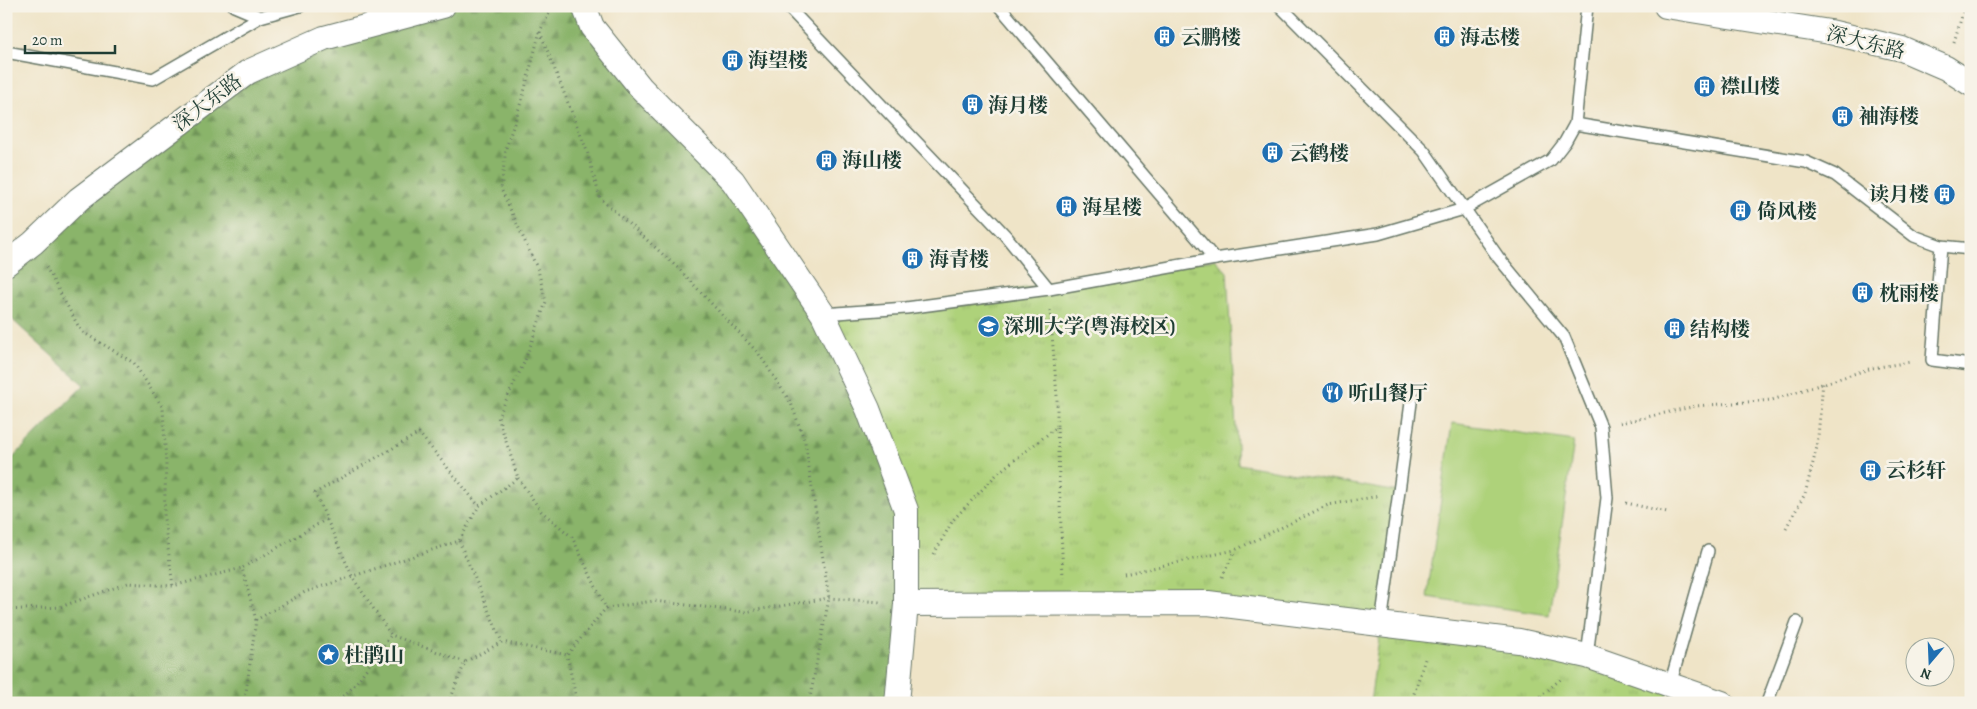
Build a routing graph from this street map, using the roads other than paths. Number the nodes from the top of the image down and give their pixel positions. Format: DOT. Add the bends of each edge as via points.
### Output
graph roads {
  1 [pos="234,6"];
  2 [pos="300,6"];
  3 [pos="443,6"];
  4 [pos="584,6"];
  5 [pos="787,6"];
  6 [pos="999,6"];
  7 [pos="1280,6"];
  8 [pos="1587,6"];
  9 [pos="1666,6"];
  10 [pos="260,17"];
  11 [pos="6,52"];
  12 [pos="1971,84"];
  13 [pos="1575,124"];
  14 [pos="1464,210"];
  15 [pos="1941,246"];
  16 [pos="1971,249"];
  17 [pos="1215,259"];
  18 [pos="6,264"];
  19 [pos="1049,290"];
  20 [pos="823,314"];
  21 [pos="1971,365"];
  22 [pos="1413,388"];
  23 [pos="1708,551"];
  24 [pos="906,604"];
  25 [pos="1796,622"];
  26 [pos="1381,624"];
  27 [pos="1588,656"];
  28 [pos="1670,685"];
  29 [pos="897,703"];
  30 [pos="1722,703"];
  31 [pos="1767,703"];
  1 -- 10 [label="lane"];
  2 -- 10 [label="lane"];
  3 -- 18 [label="street, 深大东路" via="324,38 248,72 79,199 33,244"];
  4 -- 20 [label="street" via="592,27 641,88 733,181"];
  5 -- 19 [label="lane" via="1004,236"];
  6 -- 17 [label="lane"];
  7 -- 14 [label="lane" via="1424,151"];
  8 -- 13 [label="lane"];
  9 -- 12 [label="street, 深大东路" via="1830,32 1902,49 1946,68"];
  10 -- 11 [label="lane" via="153,79"];
  13 -- 14 [label="lane" via="1551,160"];
  13 -- 15 [label="lane" via="1806,162 1835,175 1914,236"];
  14 -- 17 [label="lane" via="1378,234"];
  14 -- 27 [label="lane" via="1564,337 1601,427 1607,498"];
  15 -- 16 [label="lane"];
  15 -- 21 [label="lane" via="1932,360"];
  17 -- 19 [label="lane"];
  19 -- 20 [label="lane" via="906,308"];
  20 -- 24 [label="street" via="868,409 906,510"];
  22 -- 26 [label="lane"];
  23 -- 28 [label="lane"];
  24 -- 26 [label="street" via="1208,604"];
  24 -- 29 [label="street"];
  25 -- 31 [label="lane"];
  26 -- 27 [label="street" via="1519,641"];
  27 -- 28 [label="street"];
  28 -- 30 [label="street"];
}
